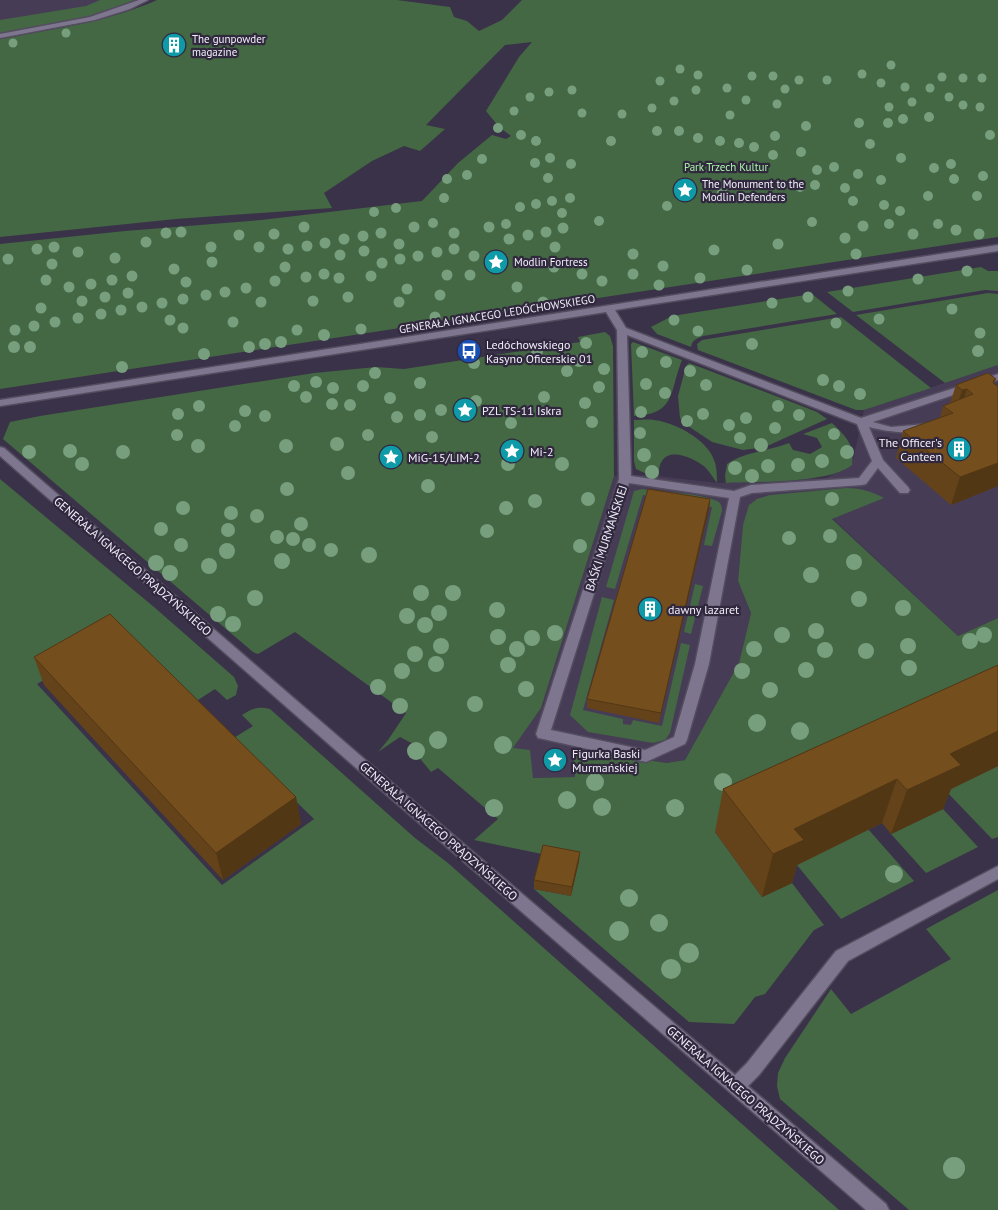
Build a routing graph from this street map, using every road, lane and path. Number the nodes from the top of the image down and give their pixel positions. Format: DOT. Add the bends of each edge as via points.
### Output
graph roads {
  1 [pos="145,0"];
  2 [pos="0,36"];
  3 [pos="996,251"];
  4 [pos="609,309"];
  5 [pos="622,330"];
  6 [pos="998,377"];
  7 [pos="0,403"];
  8 [pos="861,422"];
  9 [pos="936,426"];
  10 [pos="0,450"];
  11 [pos="878,461"];
  12 [pos="625,479"];
  13 [pos="904,490"];
  14 [pos="735,495"];
  15 [pos="998,872"];
  16 [pos="736,1086"];
  17 [pos="880,1210"];
  1 -- 2 [label="street" via="119,12"];
  3 -- 4 [label="street, GENERAŁA IGNACEGO LEDÓCHOWSKIEGO"];
  4 -- 5 [label="street"];
  4 -- 7 [label="street, GENERAŁA IGNACEGO LEDÓCHOWSKIEGO"];
  5 -- 8 [label="street"];
  5 -- 12 [label="street, BAŚKI MURMAŃSKIEJ"];
  6 -- 8 [label="street"];
  8 -- 9 [label="street" via="891,430"];
  8 -- 11 [label="street"];
  10 -- 16 [label="street, GENERAŁA IGNACEGO PRĄDZYŃSKIEGO" via="400,799"];
  11 -- 13 [label="street"];
  11 -- 14 [label="street" via="862,481 750,489"];
  12 -- 14 [label="street"];
  12 -- 14 [label="street, BAŚKI MURMAŃSKIEJ" via="543,734 646,756 680,740 702,664"];
  15 -- 16 [label="street" via="842,956"];
  16 -- 17 [label="street, GENERAŁA IGNACEGO PRĄDZYŃSKIEGO"];
}
